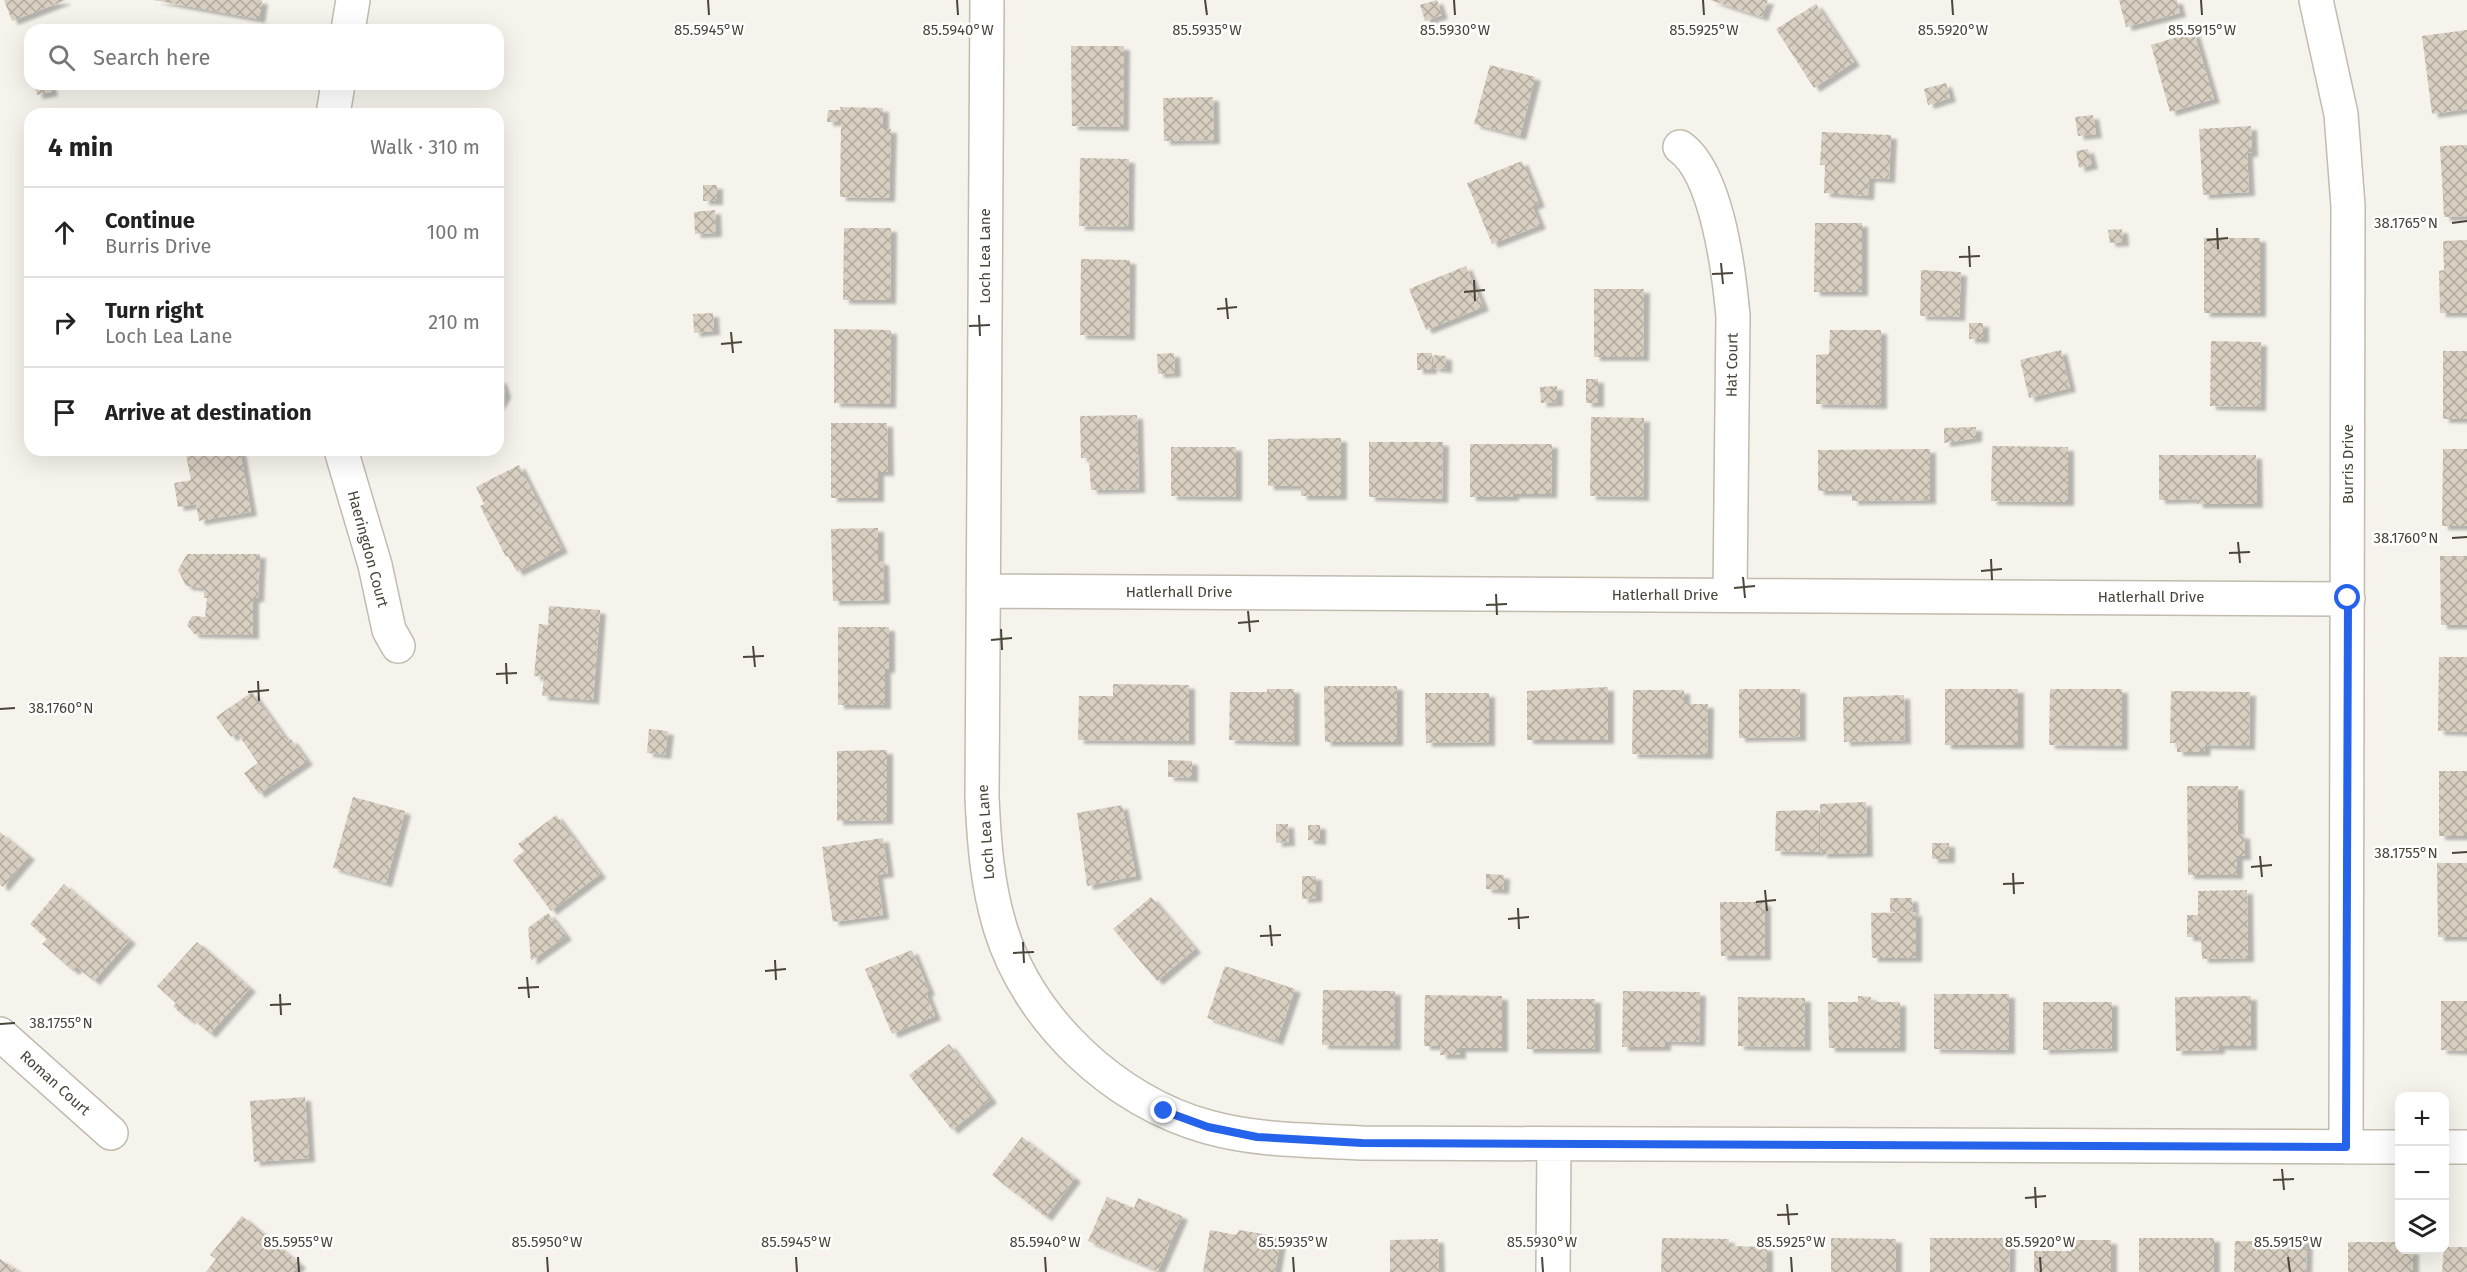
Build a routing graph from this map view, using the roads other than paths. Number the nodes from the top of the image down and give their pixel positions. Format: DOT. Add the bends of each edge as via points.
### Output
graph roads {
  1 [pos="353,0"];
  2 [pos="987,0"];
  3 [pos="2316,0"];
  4 [pos="349,24"];
  5 [pos="337,90"];
  6 [pos="334,108"];
  7 [pos="1680,147"];
  8 [pos="343,456"];
  9 [pos="983,591"];
  10 [pos="1730,595"];
  11 [pos="2348,598"];
  12 [pos="398,646"];
  13 [pos="0,1034"];
  14 [pos="111,1133"];
  15 [pos="1554,1144"];
  16 [pos="2346,1147"];
  17 [pos="2395,1147"];
  18 [pos="2449,1147"];
  19 [pos="2467,1148"];
  20 [pos="1553,1272"];
  1 -- 4 [label="street"];
  2 -- 9 [label="street, Loch Lea Lane"];
  3 -- 11 [label="street, Burris Drive" via="2341,114 2348,206"];
  5 -- 6 [label="street"];
  7 -- 10 [label="street, Hat Court" via="1699,165 1717,217 1729,274 1733,316"];
  8 -- 12 [label="street, Haeringdon Court" via="375,565 389,630"];
  9 -- 10 [label="street, Hatlerhall Drive"];
  9 -- 15 [label="street, Loch Lea Lane" via="982,797 991,890 1010,954 1051,1020 1076,1048 1105,1074 1164,1111 1227,1131 1257,1137 1362,1143"];
  10 -- 11 [label="street, Hatlerhall Drive"];
  11 -- 16 [label="street, Burris Drive"];
  13 -- 14 [label="street, Roman Court"];
  15 -- 16 [label="street, Loch Lea Lane"];
  15 -- 20 [label="street"];
  16 -- 17 [label="street, Loch Lea Lane"];
  18 -- 19 [label="street"];
}
